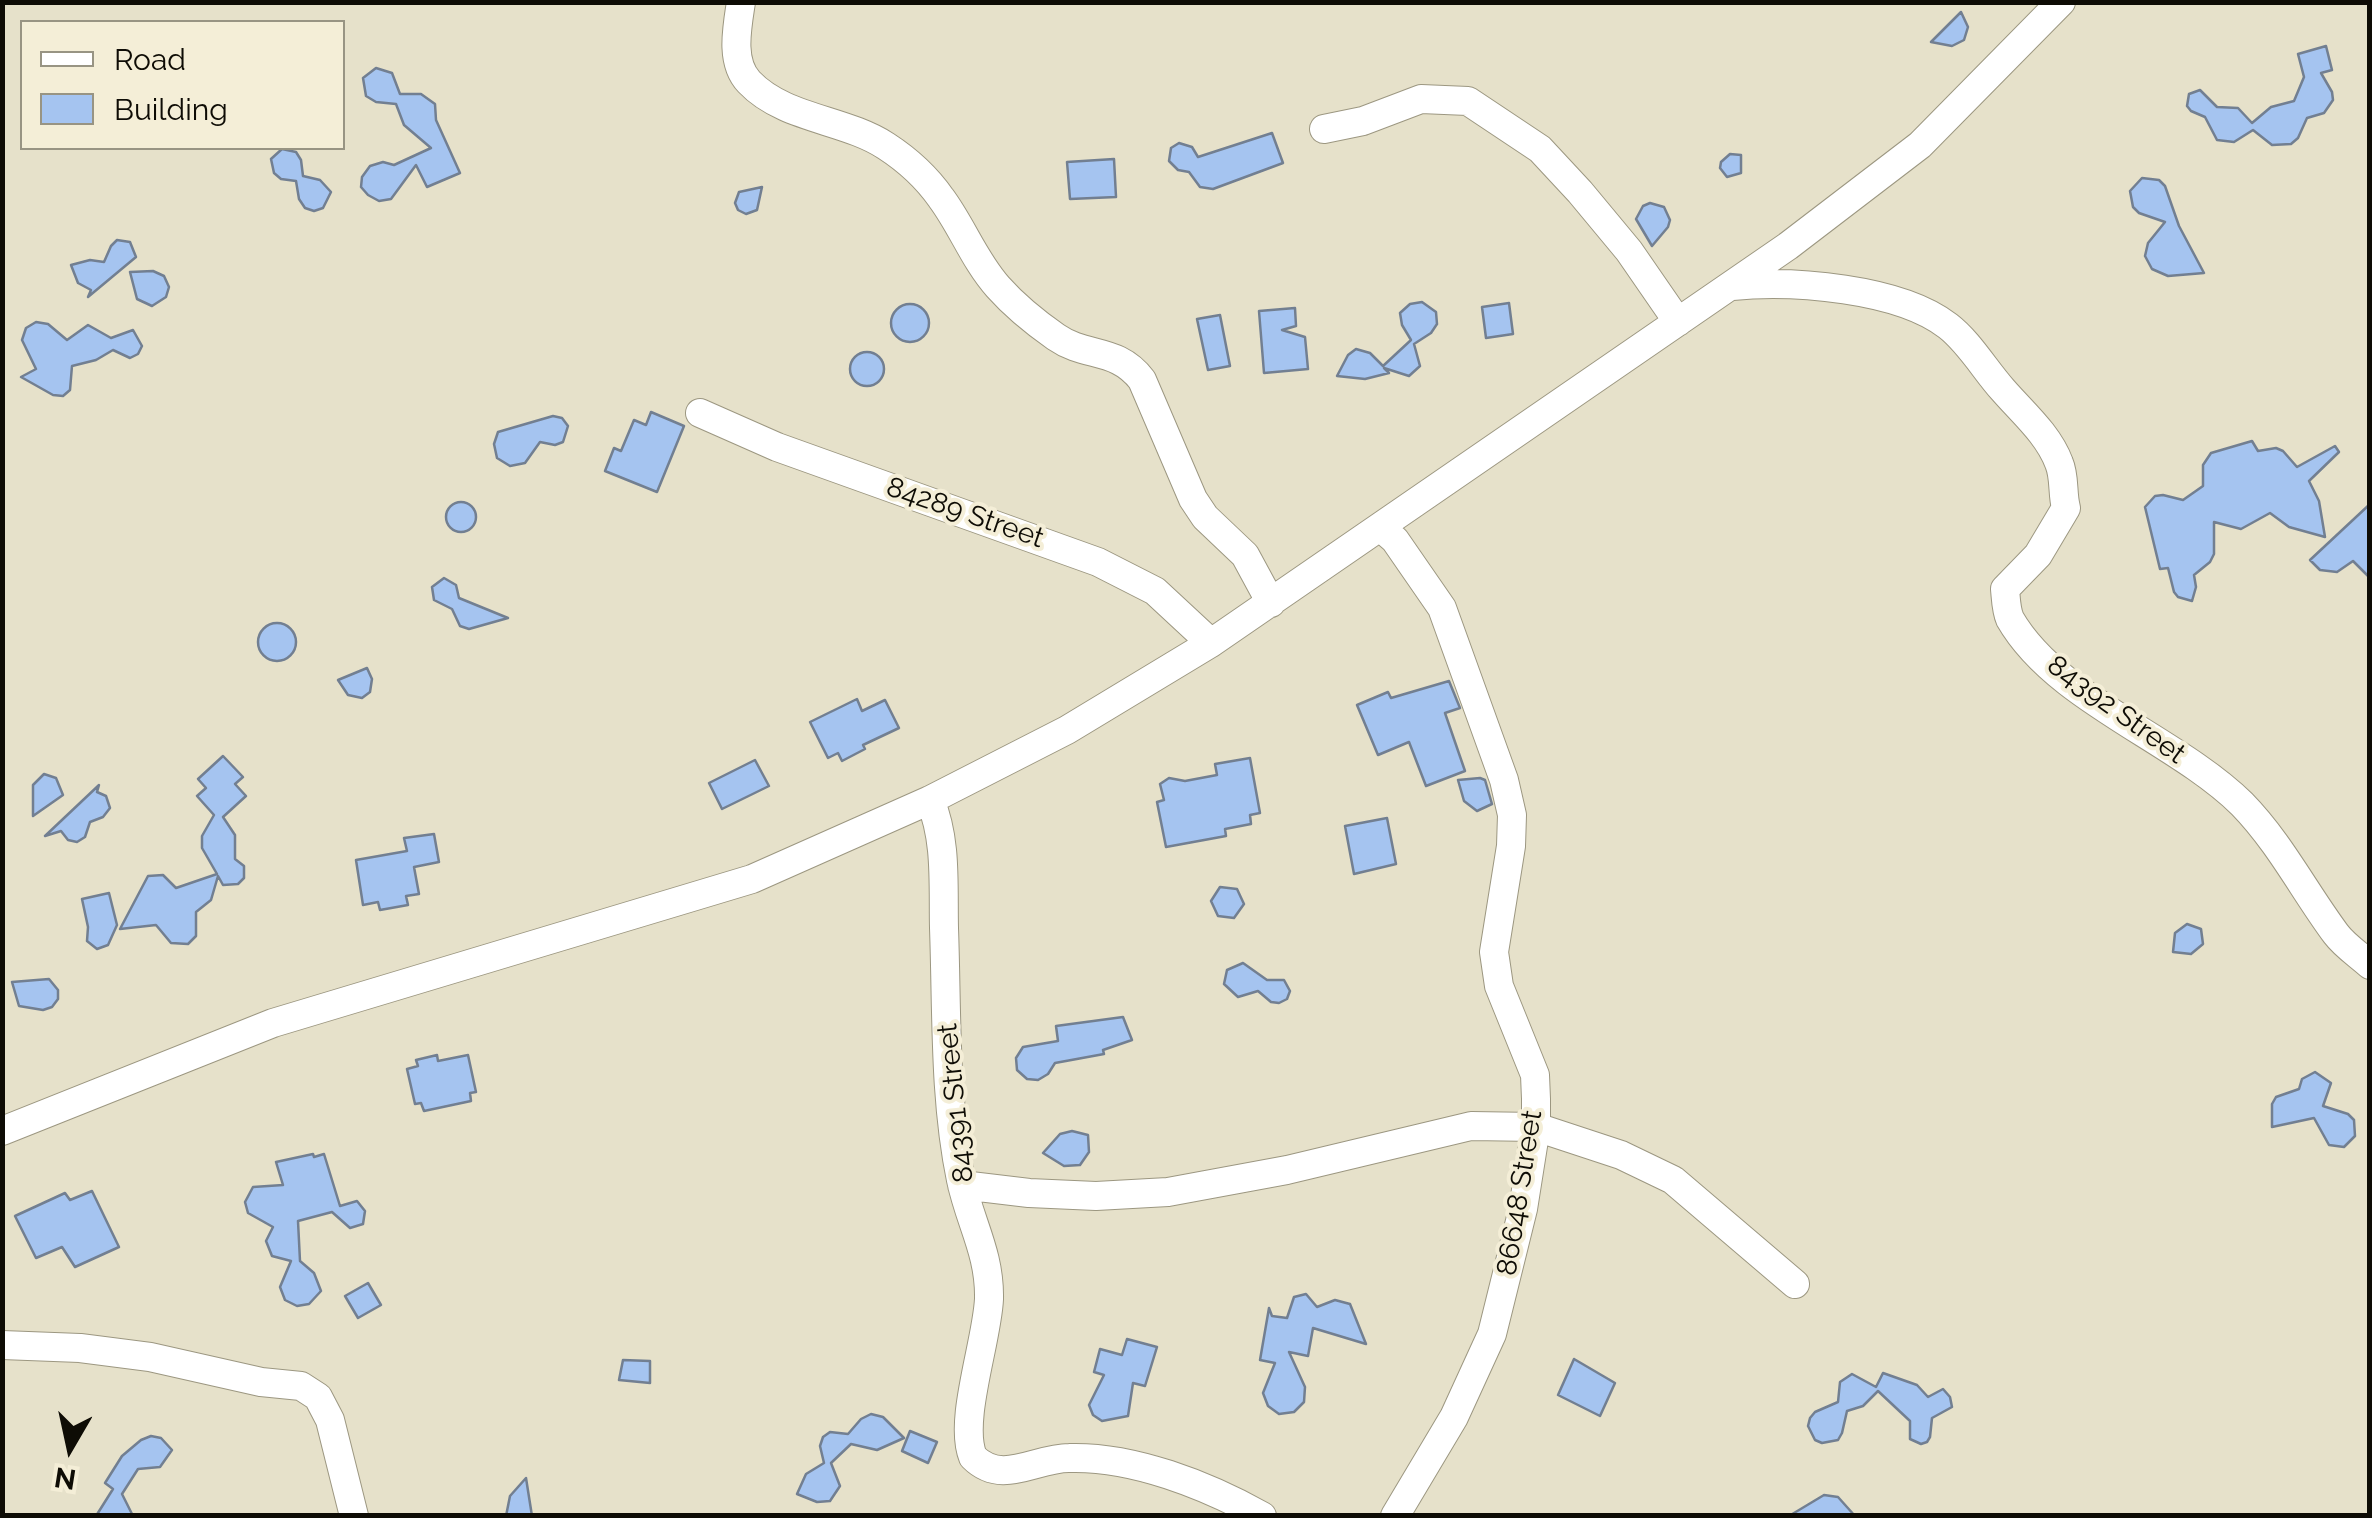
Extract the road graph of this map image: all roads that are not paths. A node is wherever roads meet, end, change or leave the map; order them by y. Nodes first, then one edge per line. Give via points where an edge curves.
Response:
1 (741, 2) edge
2 (2061, 2) edge
3 (1324, 130) dead end
4 (1731, 286) junction
5 (1678, 322) junction
6 (700, 413) dead end
7 (1380, 527) junction
8 (1271, 603) junction
9 (1211, 643) junction
10 (930, 800) junction
11 (2370, 965) edge
12 (1536, 1127) junction
13 (2, 1132) edge
14 (962, 1185) junction
15 (1795, 1284) dead end
16 (2, 1345) edge
17 (354, 1516) edge
18 (1262, 1516) edge
19 (1394, 1516) edge

1 - 8 street via 738,65 746,80 765,97 884,144 941,197 998,288 1059,340 1132,366 1194,499 1245,555
2 - 4 street via 1920,144
3 - 5 street via 1421,99 1468,101 1540,149 1629,251
4 - 5 street
4 - 11 street, 84392 Street via 1815,285 1918,306 1950,328 2050,442 2062,468 2066,508 2038,555 2005,589 2008,615 2031,648 2079,689 2240,803 2338,936
5 - 7 street
6 - 9 street, 84289 Street via 1098,562 1155,592
7 - 8 street
7 - 12 street, 86648 Street via 1407,554 1442,608 1504,780 1512,846 1494,952 1499,986 1535,1074
8 - 9 street
9 - 10 street via 1068,730
10 - 13 street via 752,880 273,1023
10 - 14 street, 84391 Street via 942,842 947,1029
12 - 14 street via 1471,1126 1168,1192 1096,1196
12 - 15 street via 1673,1180
12 - 19 street, 86648 Street via 1492,1334 1454,1417
14 - 18 street, 84391 Street via 987,1261 989,1300 968,1432 973,1458 1009,1472 1064,1458 1131,1466 1195,1485
16 - 17 street via 132,1354 301,1386 318,1397 330,1420

